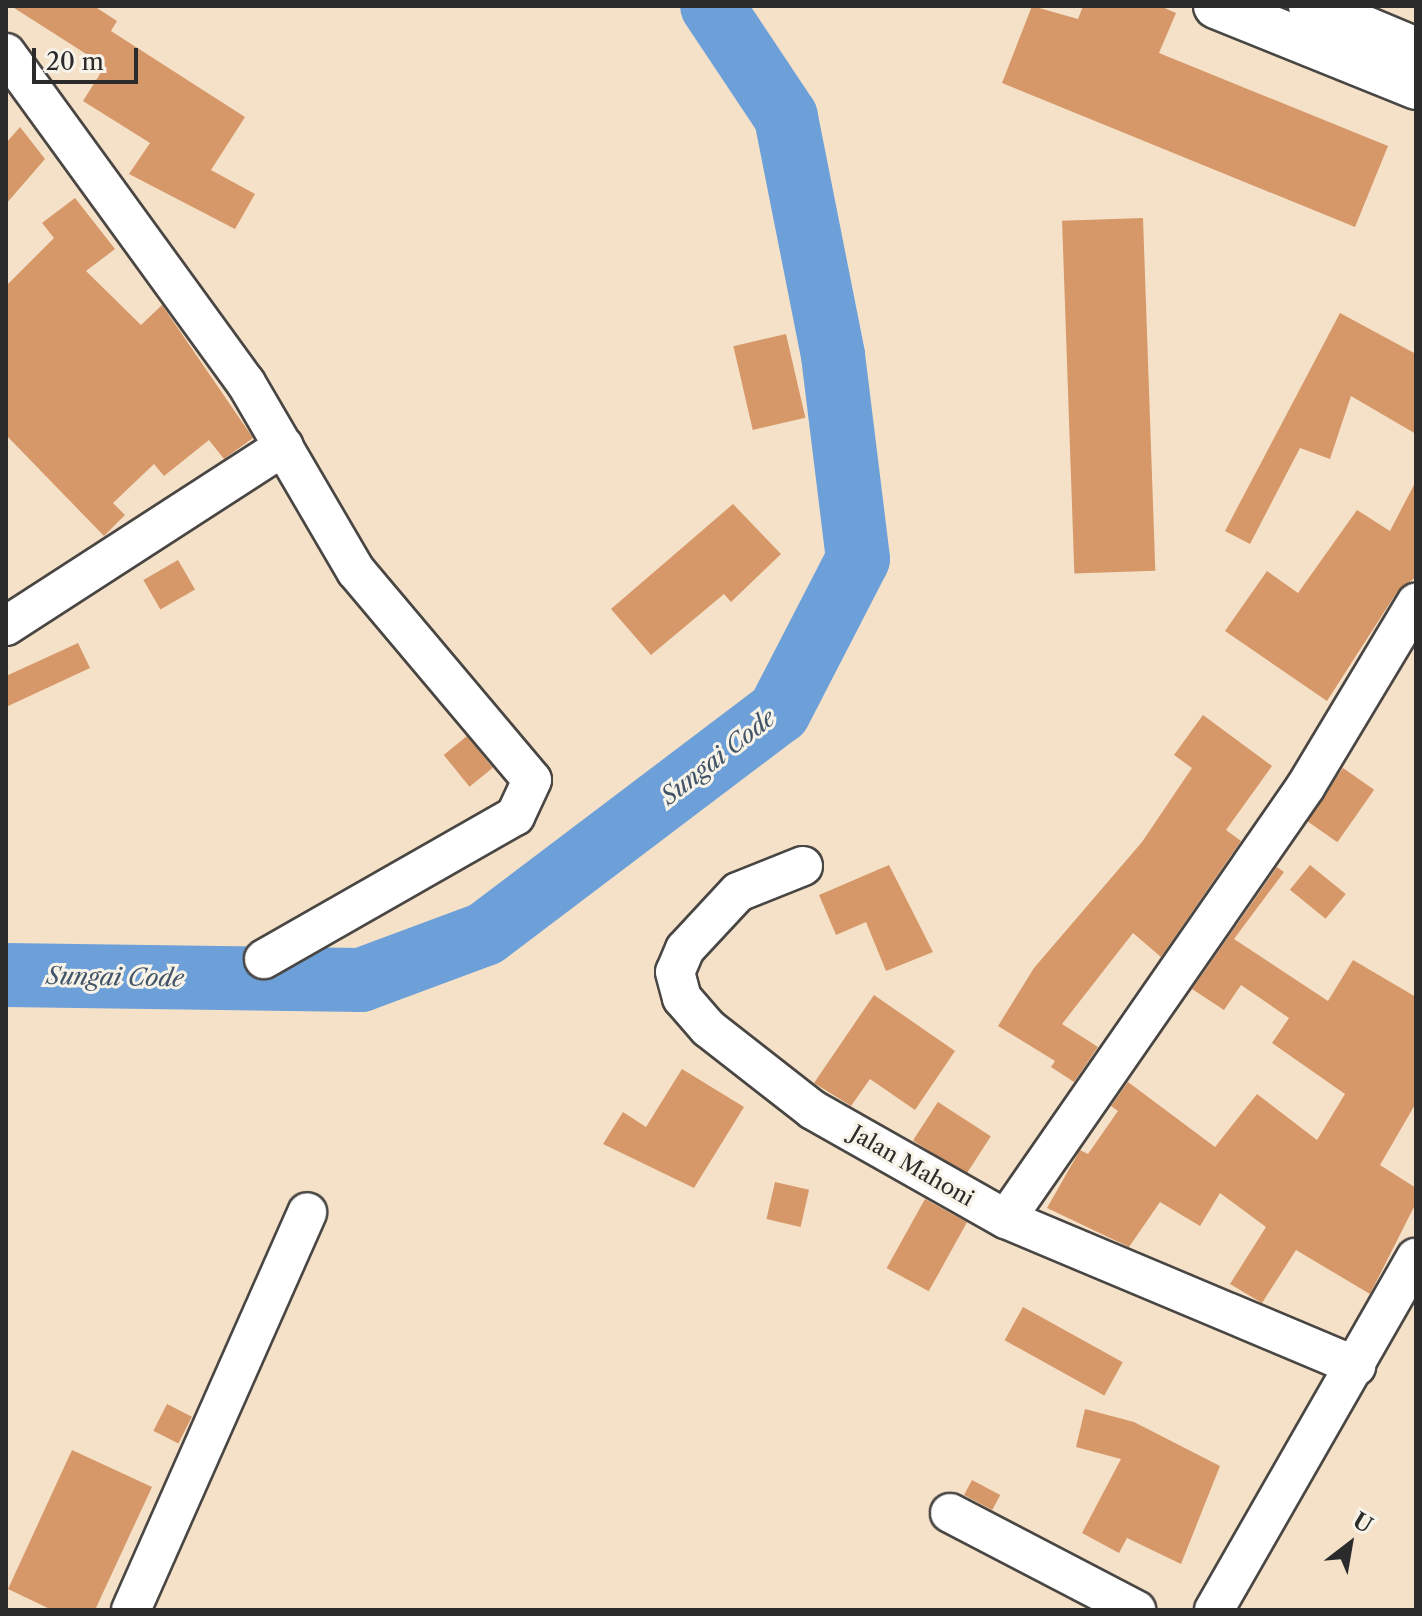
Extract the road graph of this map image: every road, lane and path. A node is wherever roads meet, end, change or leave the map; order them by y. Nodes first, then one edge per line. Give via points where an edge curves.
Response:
1 (1216, 6) edge
2 (1311, 6) edge
3 (1416, 50) edge
4 (6, 53) edge
5 (1416, 87) edge
6 (284, 446) junction
7 (1416, 603) edge
8 (6, 626) edge
9 (803, 866) dead end
10 (264, 959) dead end
11 (307, 1212) dead end
12 (1006, 1219) junction
13 (1416, 1258) edge
14 (1356, 1366) junction
15 (950, 1513) dead end
16 (131, 1610) edge
17 (1136, 1610) edge
18 (1214, 1610) edge

1 - 5 main road
2 - 3 main road
4 - 6 street via 246,383
6 - 8 street
6 - 10 street via 356,571 532,780 515,816
7 - 12 street via 1306,786
9 - 12 street, Jalan Mahoni via 738,892 701,925 675,972 682,998 755,1068 813,1110
11 - 16 street
12 - 14 street, Jalan Mahoni
13 - 14 street
14 - 18 street
15 - 17 street

